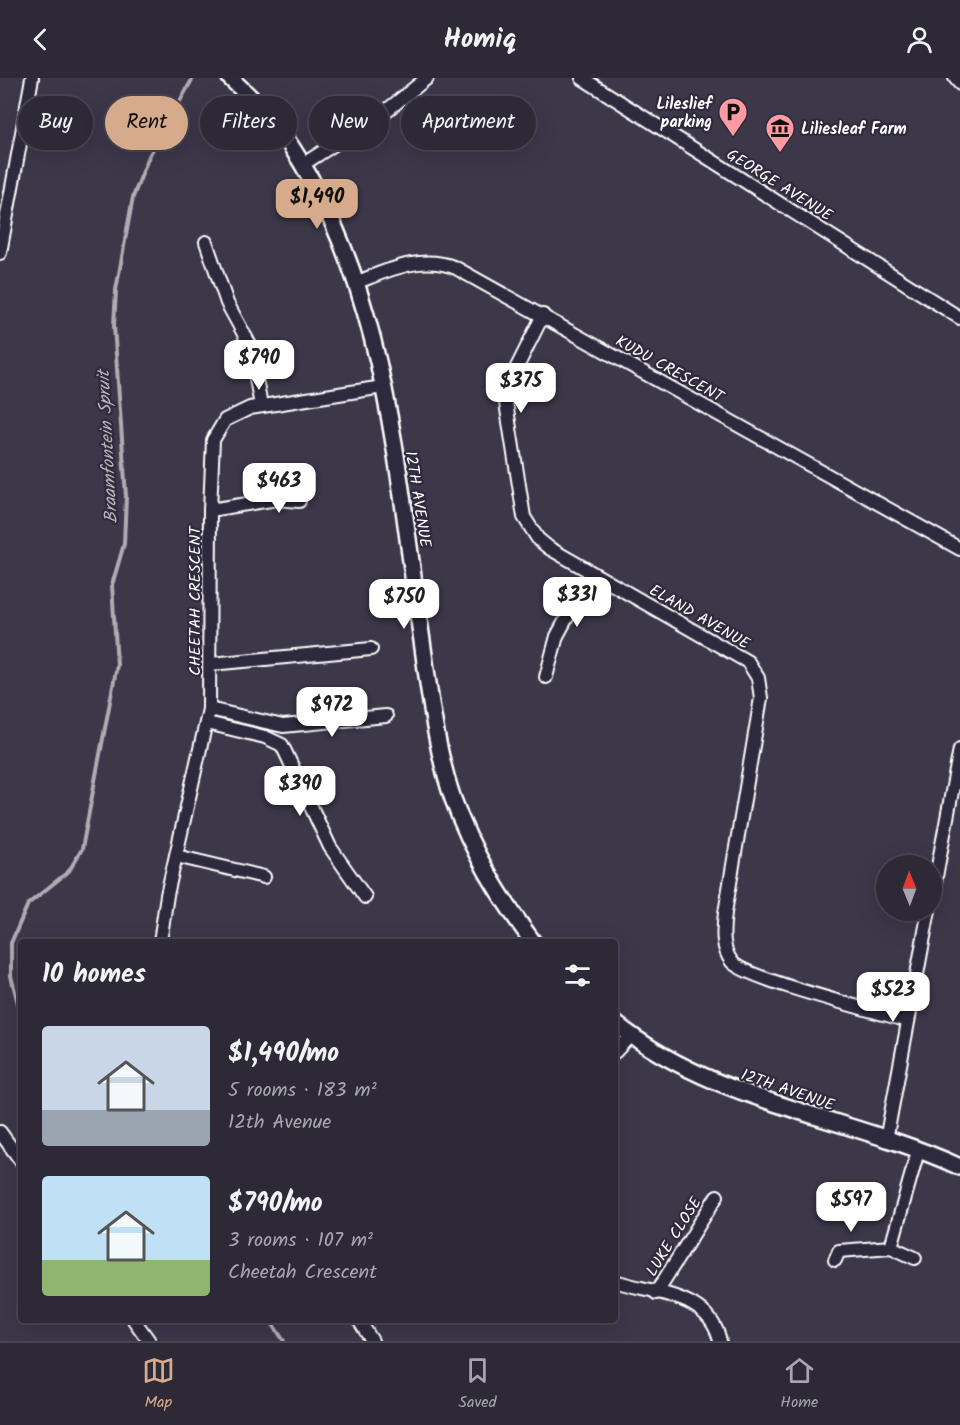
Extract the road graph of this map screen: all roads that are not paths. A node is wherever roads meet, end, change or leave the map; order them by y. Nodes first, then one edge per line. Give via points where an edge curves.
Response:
1 (32, 78) edge
2 (230, 78) edge
3 (427, 78) edge
4 (582, 78) edge
5 (955, 78) edge
6 (960, 84) edge
7 (302, 165) junction
8 (206, 242) dead end
9 (0, 253) edge
10 (355, 283) junction
11 (543, 315) junction
12 (960, 318) edge
13 (383, 387) junction
14 (261, 405) junction
15 (299, 501) dead end
16 (210, 510) junction
17 (960, 549) edge
18 (591, 573) junction
19 (371, 649) dead end
20 (211, 664) junction
21 (546, 676) dead end
22 (209, 709) junction
23 (386, 716) dead end
24 (207, 723) junction
25 (960, 749) edge
26 (940, 855) edge
27 (177, 856) junction
28 (264, 877) dead end
29 (365, 897) dead end
30 (927, 921) edge
31 (161, 939) edge
32 (531, 939) edge
33 (908, 1021) junction
34 (618, 1025) edge
35 (631, 1035) junction
36 (618, 1049) edge
37 (0, 1131) edge
38 (886, 1140) junction
39 (918, 1151) junction
40 (18, 1157) edge
41 (960, 1167) edge
42 (717, 1196) dead end
43 (891, 1247) junction
44 (915, 1258) dead end
45 (835, 1260) dead end
46 (618, 1282) edge
47 (656, 1293) junction
48 (136, 1323) edge
49 (361, 1323) edge
50 (149, 1341) edge
51 (372, 1341) edge
52 (720, 1341) edge

1 - 9 street
2 - 7 street, 12TH AVENUE via 267,114
3 - 7 street via 386,111
4 - 12 street, GEORGE AVENUE
5 - 6 street
7 - 10 street, 12TH AVENUE via 332,223
8 - 14 street via 227,303 250,345
10 - 11 street, KUDU CRESCENT via 414,263 441,262
10 - 13 street, 12TH AVENUE
11 - 17 street, KUDU CRESCENT
11 - 18 street, ELAND AVENUE via 513,375 506,403 520,505 538,539
13 - 14 street, CHEETAH CRESCENT
13 - 32 street, 12TH AVENUE via 429,690 453,798 496,891
14 - 16 street, CHEETAH CRESCENT via 236,413 218,430 211,452
15 - 16 street via 277,500
16 - 20 street, CHEETAH CRESCENT
18 - 21 street via 557,636
18 - 33 street, ELAND AVENUE via 748,662 758,678 761,698 723,929 724,944 734,964 763,978
19 - 20 street
20 - 22 street, CHEETAH CRESCENT
22 - 23 street via 284,726
22 - 24 street, CHEETAH CRESCENT
24 - 27 street, CHEETAH CRESCENT
24 - 29 street via 282,745 330,847
25 - 26 street
27 - 28 street
27 - 31 street, CHEETAH CRESCENT
30 - 33 street
33 - 38 street
34 - 35 street, 12TH AVENUE
35 - 36 street
35 - 38 street, 12TH AVENUE via 681,1067 726,1087
37 - 40 street
38 - 39 street, 12TH AVENUE
39 - 41 street, 12TH AVENUE
39 - 43 street
42 - 47 street, LUKE CLOSE
43 - 44 street
43 - 45 street via 839,1251
46 - 47 street
47 - 52 street via 694,1303 705,1311 714,1321
48 - 50 street
49 - 51 street

